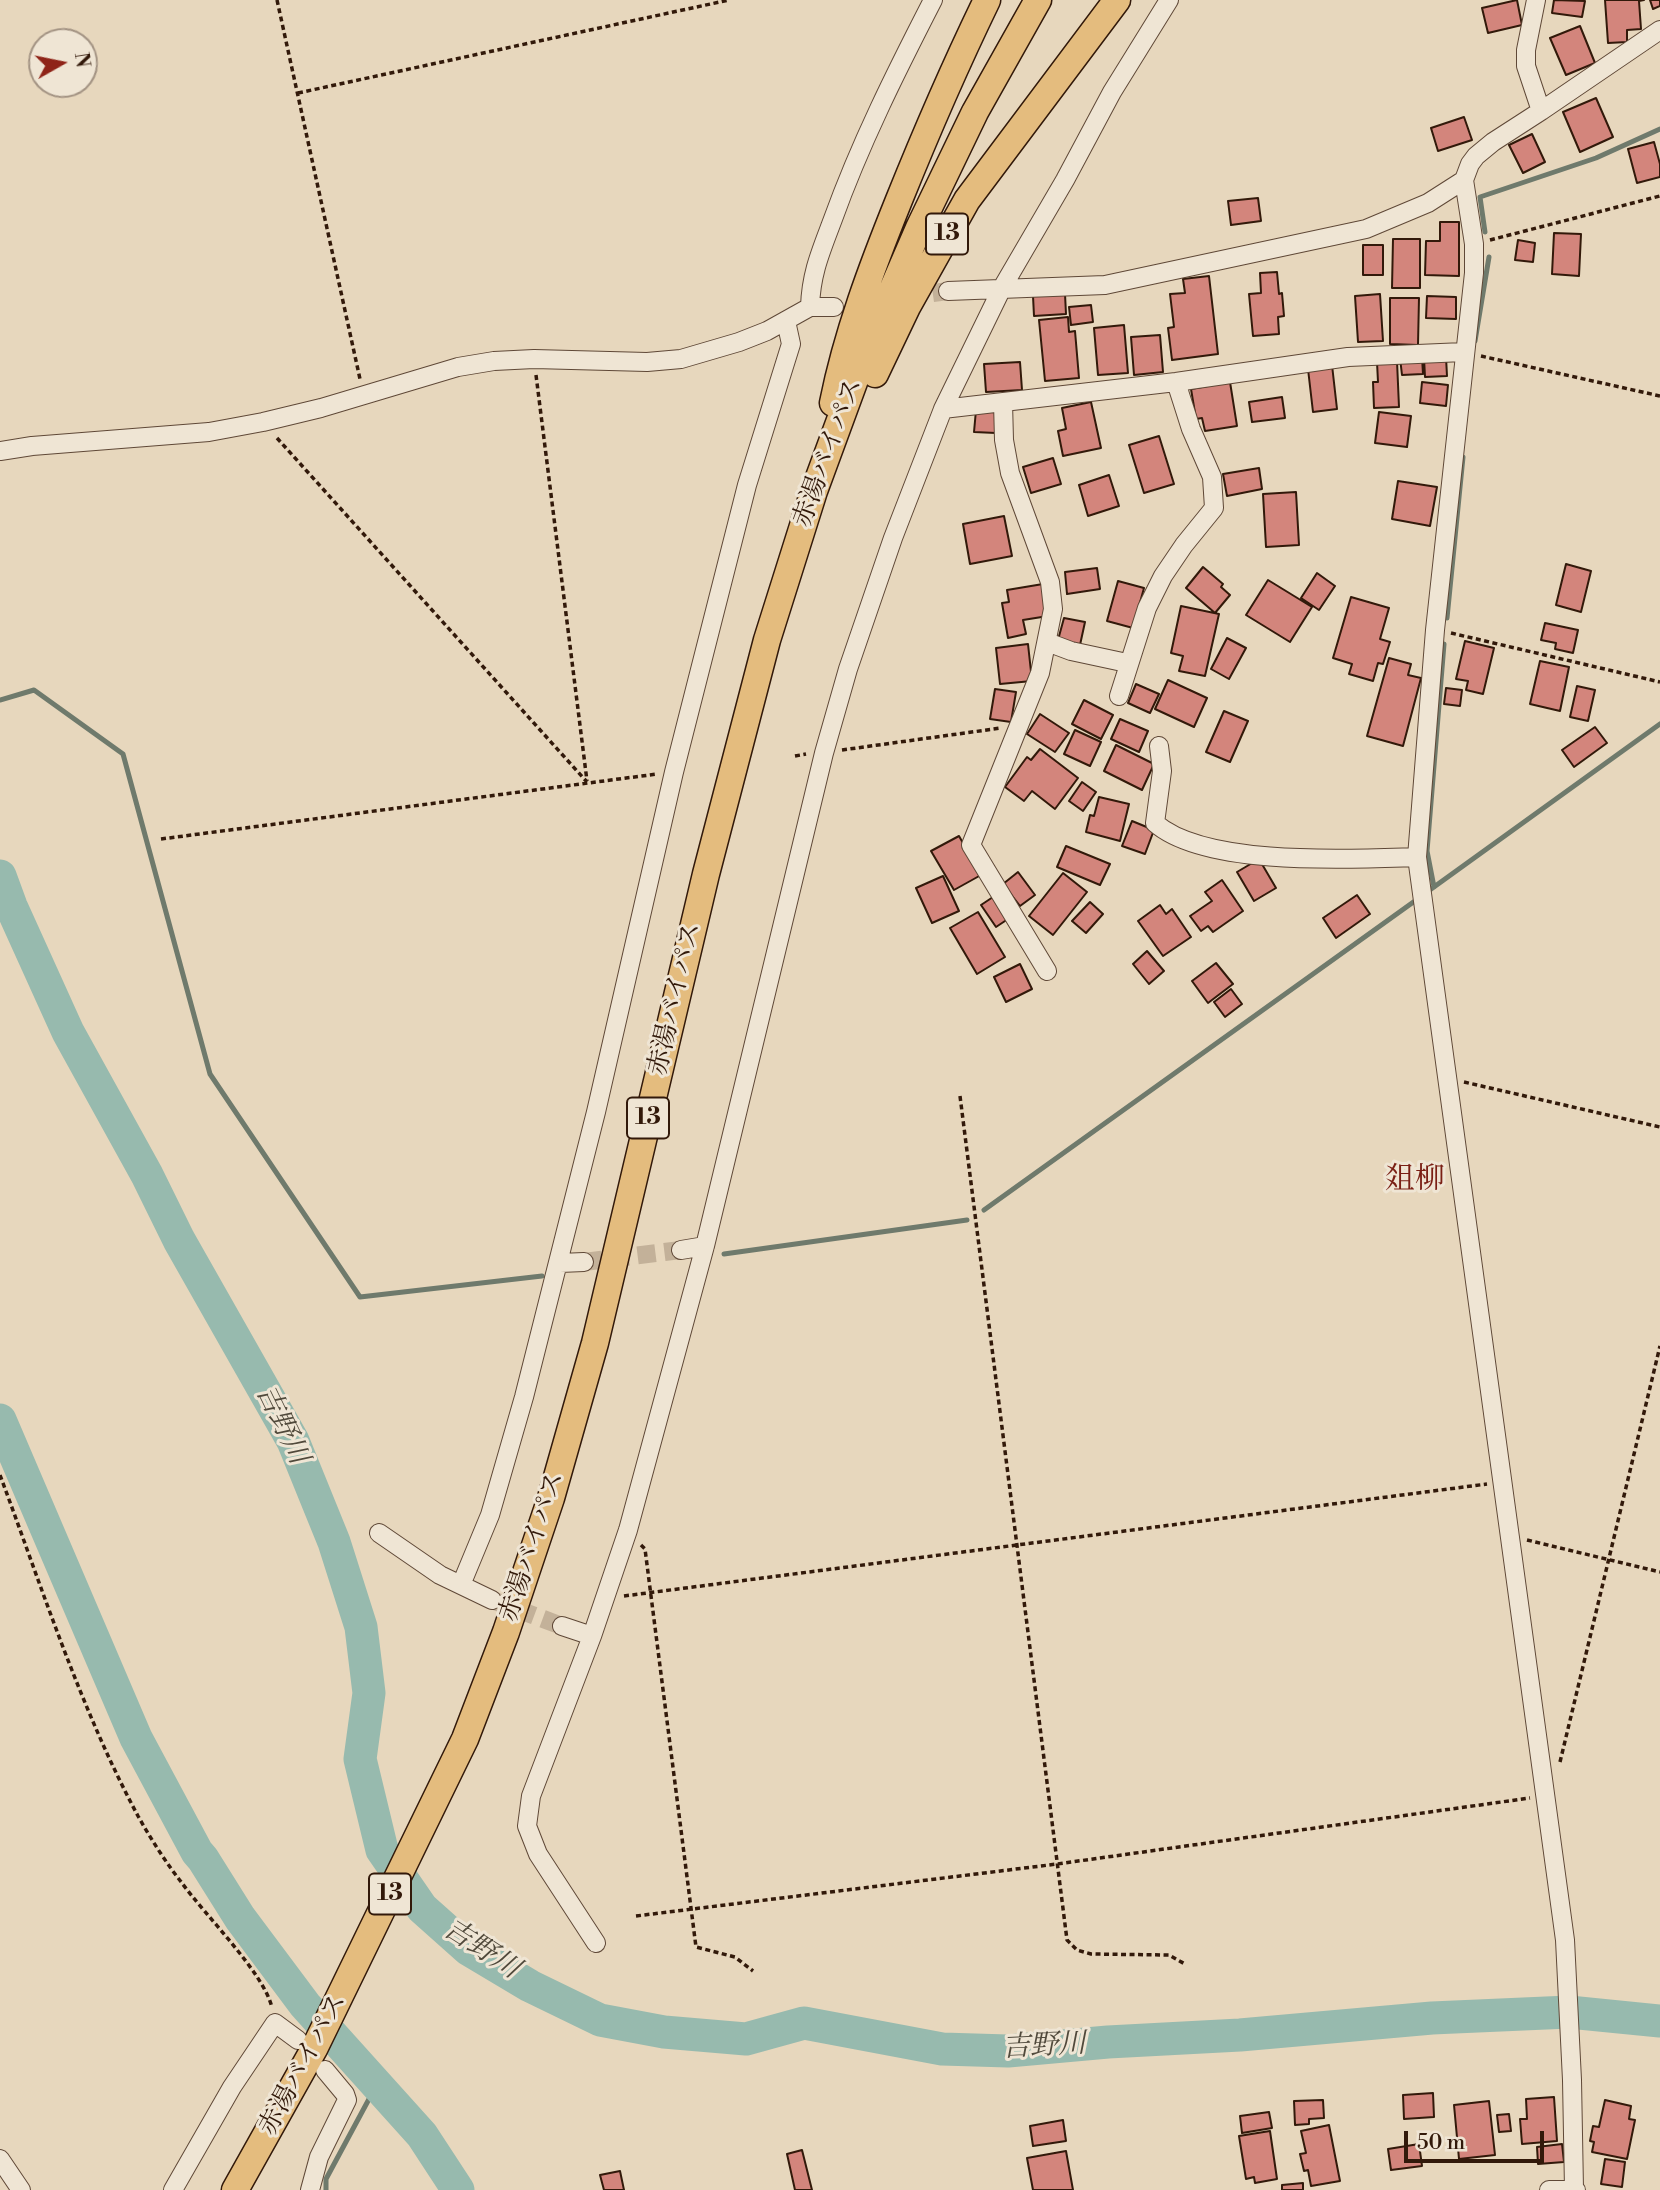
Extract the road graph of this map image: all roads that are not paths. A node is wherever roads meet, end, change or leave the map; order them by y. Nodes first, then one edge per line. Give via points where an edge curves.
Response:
1 (933, 0) edge
2 (987, 0) edge
3 (1038, 0) edge
4 (1117, 0) edge
5 (1169, 0) edge
6 (1536, 0) edge
7 (1660, 30) edge
8 (1541, 111) junction
9 (1464, 180) junction
10 (1002, 288) junction
11 (948, 291) tunnel mouth
12 (810, 307) junction
13 (834, 307) dead end
14 (786, 321) junction
15 (1464, 352) junction
16 (1176, 382) junction
17 (1003, 402) junction
18 (943, 409) junction
19 (0, 451) edge
20 (814, 491) junction
21 (1047, 642) junction
22 (1127, 663) junction
23 (1119, 696) dead end
24 (1159, 746) dead end
25 (1417, 857) junction
26 (1046, 971) dead end
27 (705, 1247) junction
28 (681, 1250) tunnel mouth
29 (584, 1262) tunnel mouth
30 (560, 1263) junction
31 (379, 1533) dead end
32 (461, 1586) junction
33 (492, 1600) tunnel mouth
34 (562, 1626) tunnel mouth
35 (592, 1636) junction
36 (596, 1944) dead end
37 (312, 2053) junction
38 (0, 2159) edge
39 (21, 2190) edge
40 (173, 2190) edge
41 (235, 2190) edge
42 (310, 2190) edge
43 (1549, 2190) edge
44 (1575, 2190) edge

1 - 12 street via 844,187 810,282
2 - 20 highway, 13 via 878,252 842,356
3 - 20 highway, 赤湯バイパス / 13 via 975,112 919,228 864,355
4 - 20 highway, 13 via 967,200
5 - 10 street
6 - 8 street via 1526,66
7 - 8 street
8 - 9 street via 1483,149
9 - 10 street via 1428,203 1366,229 1105,285
9 - 15 street via 1474,244
10 - 11 street
10 - 18 street
12 - 13 street
12 - 14 street
14 - 19 street via 739,342 681,359 494,361 209,432
14 - 30 street via 791,344 747,485 674,772
15 - 16 street via 1348,357
15 - 25 street
16 - 17 street
16 - 22 street via 1212,477 1214,508 1163,576
17 - 18 street
17 - 21 street via 1010,473 1050,582 1053,609
18 - 27 street via 873,594 824,752
20 - 37 highway, 赤湯バイパス / 13 via 766,640 595,1343 551,1499 465,1739
21 - 22 street
21 - 26 street via 1040,673 971,845
22 - 23 street
24 - 25 street via 1162,771 1154,823 1168,835 1240,855
25 - 44 street via 1565,1940
27 - 28 street
27 - 35 street via 628,1530
29 - 30 street
30 - 32 street via 490,1515
31 - 32 street
32 - 33 street
34 - 35 street
35 - 36 street via 531,1796 527,1826 538,1854
37 - 40 street via 275,2023
37 - 41 highway, 赤湯バイパス / 13
37 - 42 street via 347,2101 319,2157
38 - 39 street
43 - 44 street

